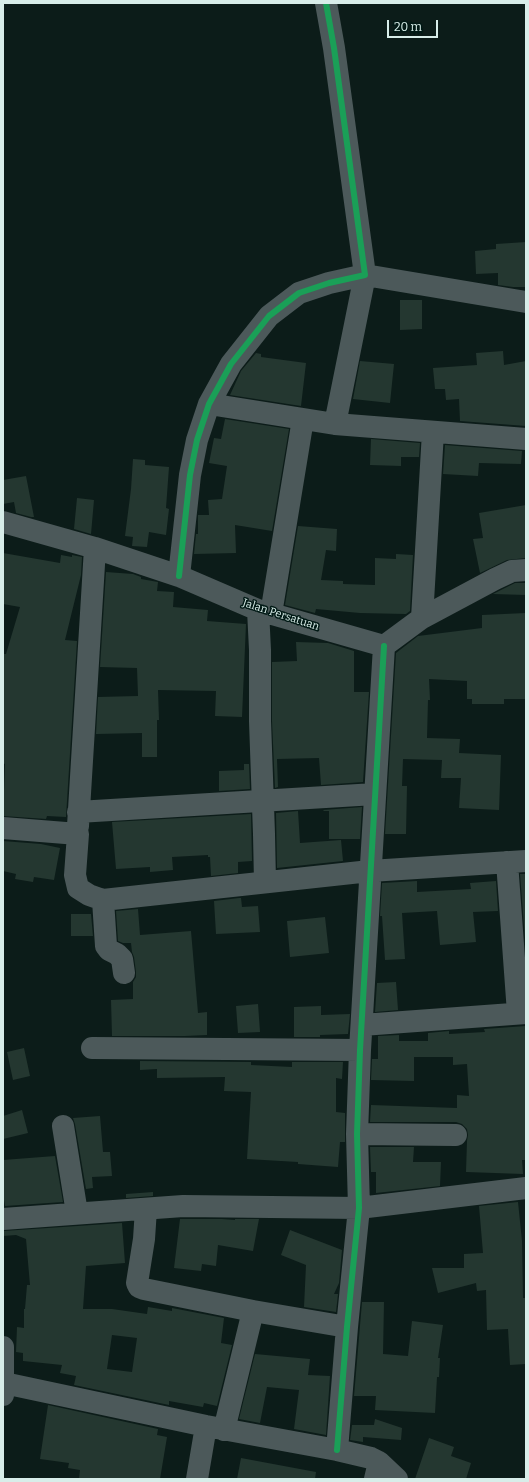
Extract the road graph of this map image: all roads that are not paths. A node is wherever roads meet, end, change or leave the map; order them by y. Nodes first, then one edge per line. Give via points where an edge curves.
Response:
1 (326, 3) edge
2 (365, 275) junction
3 (526, 302) edge
4 (209, 404) junction
5 (303, 419) junction
6 (335, 424) junction
7 (433, 432) junction
8 (526, 438) edge
9 (3, 522) edge
10 (95, 548) junction
11 (526, 570) edge
12 (179, 576) junction
13 (265, 612) junction
14 (422, 618) junction
15 (384, 646) junction
16 (375, 794) junction
17 (263, 802) junction
18 (78, 823) junction
19 (3, 828) edge
20 (517, 862) edge
21 (370, 871) junction
22 (265, 882) junction
23 (103, 900) junction
24 (124, 973) dead end
25 (522, 1013) edge
26 (362, 1025) junction
27 (92, 1048) dead end
28 (360, 1050) junction
29 (63, 1126) dead end
30 (356, 1134) junction
31 (456, 1135) dead end
32 (526, 1188) edge
33 (146, 1208) junction
34 (359, 1208) junction
35 (77, 1213) junction
36 (3, 1219) edge
37 (253, 1311) junction
38 (347, 1327) junction
39 (3, 1347) edge
40 (4, 1383) edge
41 (3, 1395) edge
42 (215, 1428) junction
43 (337, 1450) junction
44 (377, 1471) edge
45 (197, 1479) edge
46 (397, 1479) edge

1 - 2 street
2 - 3 street
2 - 4 street via 299,293 269,316 231,364
2 - 6 street
4 - 5 street
4 - 12 street via 197,440 190,476
5 - 6 street
5 - 13 street
6 - 7 street
7 - 8 street
7 - 14 street
9 - 10 street, Jalan Persatuan
10 - 12 street, Jalan Persatuan
10 - 18 street
11 - 14 street via 512,571 494,579
12 - 13 street, Jalan Persatuan
13 - 15 street, Jalan Persatuan
13 - 17 street via 260,650
14 - 15 street
15 - 16 street
16 - 17 street
16 - 21 street
17 - 18 street
17 - 22 street
18 - 19 street
18 - 23 street via 75,875 78,888
20 - 21 street
20 - 25 street
21 - 22 street
21 - 26 street
22 - 23 street
23 - 24 street via 106,946 122,959
25 - 26 street
26 - 28 street
27 - 28 street
28 - 30 street
29 - 35 street
30 - 31 street
30 - 34 street
32 - 34 street
33 - 34 street
33 - 35 street
33 - 37 street via 137,1283 139,1287
34 - 38 street
35 - 36 street
37 - 38 street
37 - 42 street
38 - 43 street
39 - 40 street
40 - 41 street
40 - 42 street
42 - 43 street
42 - 45 street
43 - 44 street via 371,1458
44 - 46 street

